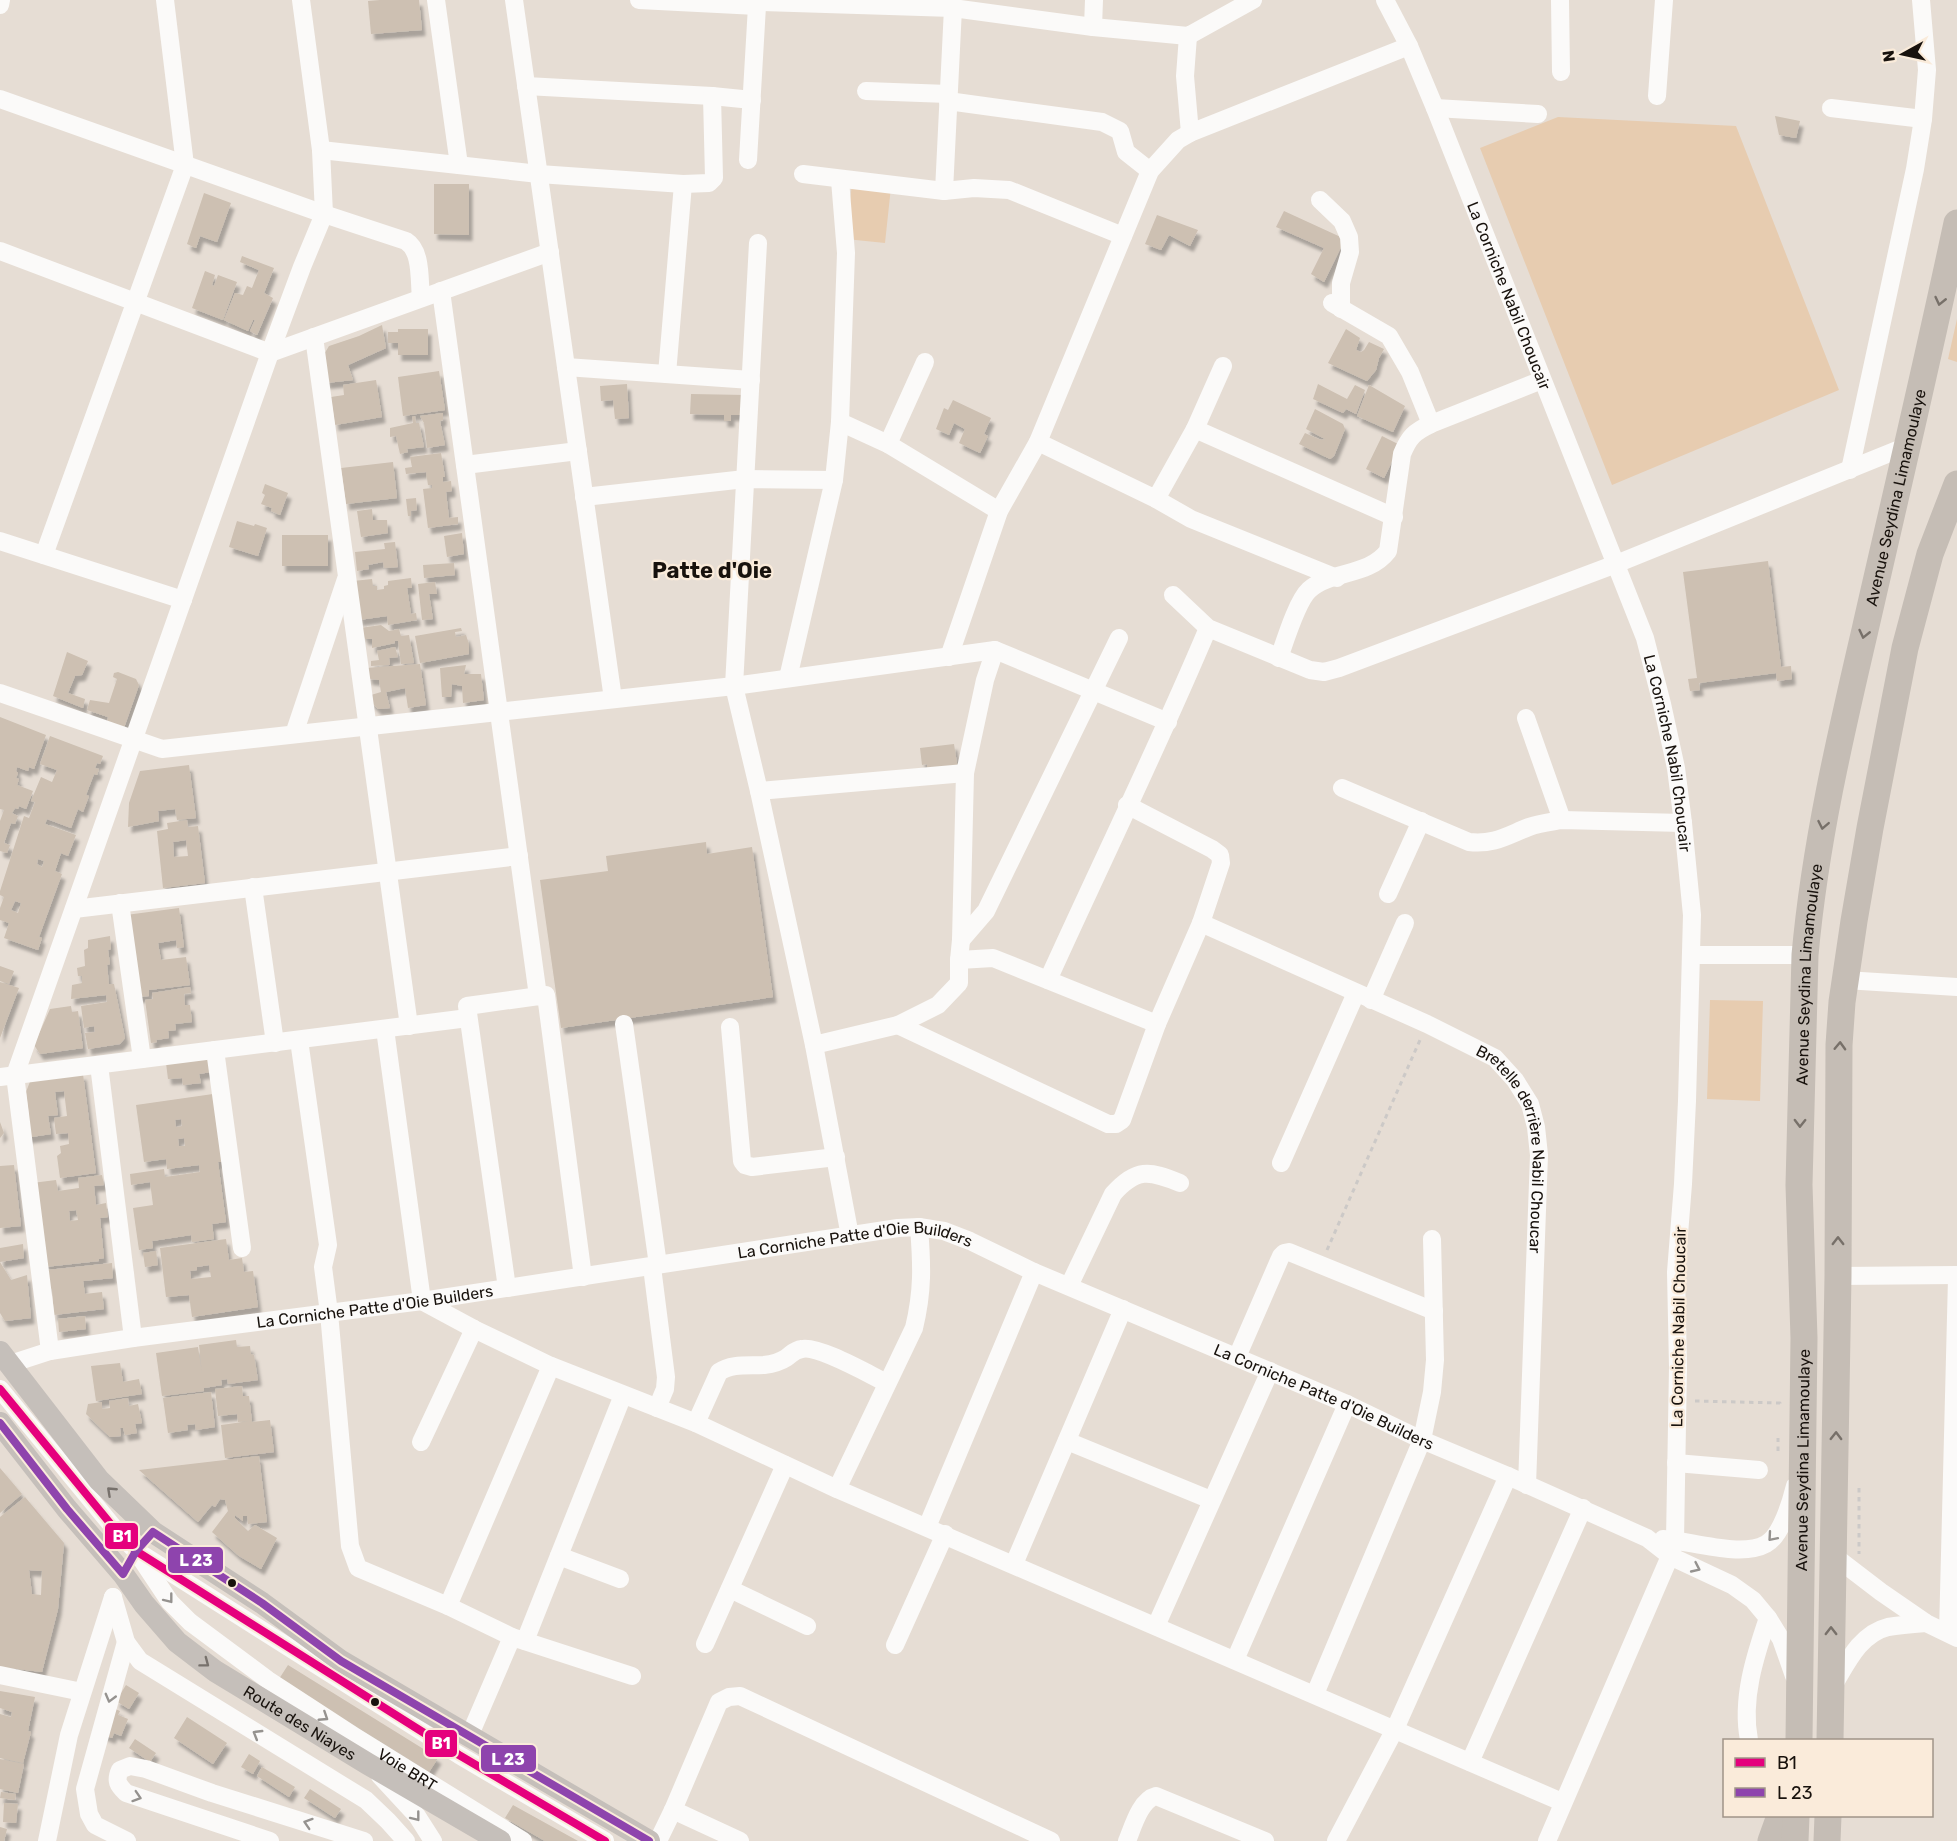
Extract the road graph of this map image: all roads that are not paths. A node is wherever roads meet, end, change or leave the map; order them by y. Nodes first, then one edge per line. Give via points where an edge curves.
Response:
1 (1, 0) edge
2 (165, 0) edge
3 (301, 0) edge
4 (436, 0) edge
5 (514, 0) edge
6 (639, 0) edge
7 (1094, 0) edge
8 (1253, 0) edge
9 (1385, 0) edge
10 (1560, 0) edge
11 (1664, 0) edge
12 (1921, 0) edge
13 (759, 3) edge
14 (925, 4) edge
15 (0, 5) edge
16 (953, 8) junction
17 (1005, 8) edge
18 (1093, 27) junction
19 (1188, 36) junction
20 (1409, 46) junction
21 (1561, 72) dead end
22 (526, 86) junction
23 (866, 91) dead end
24 (712, 96) junction
25 (1657, 96) dead end
26 (948, 98) junction
27 (0, 99) edge
28 (752, 100) junction
29 (1435, 108) junction
30 (1831, 108) dead end
31 (1538, 114) dead end
32 (1923, 119) junction
33 (1190, 133) junction
34 (321, 150) junction
35 (748, 160) dead end
36 (185, 165) junction
37 (459, 165) junction
38 (1150, 171) junction
39 (539, 174) junction
40 (803, 174) dead end
41 (840, 180) junction
42 (684, 184) junction
43 (944, 190) junction
44 (1320, 200) dead end
45 (324, 214) junction
46 (1957, 223) edge
47 (1123, 236) junction
48 (758, 243) dead end
49 (0, 251) edge
50 (550, 252) junction
51 (441, 291) junction
52 (421, 298) junction
53 (136, 302) junction
54 (314, 337) junction
55 (270, 353) junction
56 (925, 362) dead end
57 (1223, 366) dead end
58 (566, 367) junction
59 (667, 374) junction
60 (750, 380) junction
61 (1542, 380) junction
62 (840, 422) junction
63 (1431, 424) junction
64 (1195, 429) junction
65 (1038, 442) junction
66 (888, 444) junction
67 (1907, 446) junction
68 (578, 451) junction
69 (465, 465) junction
70 (1850, 470) junction
71 (745, 479) junction
72 (834, 480) junction
73 (1957, 484) edge
74 (584, 497) junction
75 (1156, 499) junction
76 (999, 511) junction
77 (1394, 517) junction
78 (0, 541) edge
79 (44, 555) junction
80 (1616, 564) junction
81 (347, 576) junction
82 (1336, 578) junction
83 (1173, 595) dead end
84 (183, 600) junction
85 (1208, 628) junction
86 (1119, 638) dead end
87 (995, 650) junction
88 (949, 657) junction
89 (1279, 658) junction
90 (788, 678) junction
91 (734, 686) junction
92 (1094, 690) junction
93 (0, 693) edge
94 (613, 699) junction
95 (499, 711) junction
96 (1526, 717) dead end
97 (1168, 723) junction
98 (368, 726) junction
99 (294, 734) junction
100 (134, 739) junction
101 (965, 773) junction
102 (1342, 788) dead end
103 (759, 791) junction
104 (1127, 805) junction
105 (1420, 820) junction
106 (1562, 820) junction
107 (1683, 823) junction
108 (519, 856) junction
109 (388, 872) junction
110 (253, 887) junction
111 (1388, 894) dead end
112 (120, 903) junction
113 (74, 909) junction
114 (1201, 923) junction
115 (1405, 923) dead end
116 (961, 940) junction
117 (1691, 955) junction
118 (1805, 955) junction
119 (958, 960) junction
120 (1048, 980) junction
121 (1845, 980) junction
122 (1957, 987) edge
123 (538, 996) junction
124 (1364, 997) junction
125 (468, 1018) junction
126 (624, 1024) dead end
127 (1157, 1024) junction
128 (898, 1025) junction
129 (409, 1026) junction
130 (730, 1027) dead end
131 (385, 1029) junction
132 (299, 1040) junction
133 (275, 1043) junction
134 (814, 1045) junction
135 (215, 1050) junction
136 (142, 1059) junction
137 (99, 1065) junction
138 (7, 1076) edge
139 (836, 1157) junction
140 (1281, 1163) dead end
141 (1180, 1183) dead end
142 (919, 1227) junction
143 (850, 1236) junction
144 (1432, 1239) dead end
145 (242, 1248) dead end
146 (655, 1266) junction
147 (1034, 1272) junction
148 (1838, 1276) junction
149 (1957, 1276) edge
150 (583, 1277) junction
151 (1068, 1286) junction
152 (507, 1288) junction
153 (422, 1301) junction
154 (1123, 1309) junction
155 (1434, 1311) junction
156 (329, 1313) junction
157 (474, 1329) junction
158 (134, 1338) junction
159 (50, 1351) junction
160 (1237, 1357) junction
161 (5, 1358) edge
162 (551, 1366) junction
163 (1270, 1371) junction
164 (887, 1383) junction
165 (0, 1389) edge
166 (1955, 1390) edge
167 (623, 1395) junction
168 (1347, 1404) junction
169 (657, 1408) junction
170 (696, 1423) junction
171 (0, 1424) edge
172 (1422, 1440) junction
173 (1067, 1441) junction
174 (421, 1442) dead end
175 (1804, 1444) junction
176 (1676, 1463) junction
177 (785, 1465) junction
178 (1759, 1470) dead end
179 (1508, 1476) junction
180 (1527, 1485) junction
181 (837, 1489) junction
182 (1211, 1500) junction
183 (1954, 1503) edge
184 (1583, 1508) junction
185 (927, 1527) junction
186 (153, 1532) junction
187 (945, 1534) junction
188 (1673, 1548) junction
189 (136, 1551) junction
190 (559, 1556) junction
191 (1834, 1556) junction
192 (1014, 1564) junction
193 (123, 1574) junction
194 (620, 1579) dead end
195 (730, 1589) junction
196 (113, 1597) junction
197 (448, 1606) junction
198 (1768, 1618) junction
199 (1926, 1623) junction
200 (807, 1626) dead end
201 (1156, 1626) junction
202 (1952, 1635) edge
203 (519, 1639) junction
204 (126, 1642) junction
205 (705, 1644) dead end
206 (895, 1645) dead end
207 (1235, 1660) junction
208 (0, 1675) edge
209 (632, 1676) dead end
210 (1831, 1689) junction
211 (82, 1692) junction
212 (1315, 1694) junction
213 (1801, 1701) junction
214 (1395, 1729) junction
215 (469, 1737) junction
216 (1749, 1739) edge
217 (1799, 1739) edge
218 (1830, 1739) edge
219 (1470, 1762) junction
220 (368, 1764) junction
221 (1562, 1802) junction
222 (673, 1810) junction
223 (1779, 1817) edge
224 (1796, 1817) edge
225 (1828, 1817) edge
226 (47, 1841) edge
227 (127, 1841) edge
228 (270, 1841) edge
229 (364, 1841) edge
230 (406, 1841) edge
231 (433, 1841) edge
232 (500, 1841) edge
233 (524, 1841) edge
234 (605, 1841) edge
235 (649, 1841) edge
236 (658, 1841) edge
237 (740, 1841) edge
238 (1052, 1841) edge
239 (1127, 1841) edge
240 (1265, 1841) edge
241 (1336, 1841) edge
242 (1547, 1841) edge
243 (1771, 1841) edge
244 (1796, 1841) edge
245 (1827, 1841) edge

1 - 15 street
2 - 36 street
3 - 34 street
4 - 37 street
5 - 22 street
6 - 13 street
7 - 18 street
8 - 19 street
9 - 20 street, La Corniche Nabil Choucair
10 - 21 street
11 - 25 street
12 - 32 street via 1927,70
13 - 14 street
13 - 28 street
14 - 16 street
16 - 17 street
16 - 26 street
17 - 18 street
18 - 19 street
19 - 33 street via 1185,76
20 - 29 street, La Corniche Nabil Choucair
20 - 33 street
22 - 24 street
22 - 39 street
23 - 26 street
24 - 28 street
24 - 42 street via 714,178 709,183
26 - 38 street via 1102,122 1120,131 1126,152
26 - 43 street
27 - 36 street
28 - 35 street
29 - 31 street
29 - 61 street, La Corniche Nabil Choucair
30 - 32 street
32 - 70 street
33 - 38 street via 1178,140
34 - 37 street
34 - 45 street
36 - 45 street
36 - 53 street
37 - 39 street
38 - 47 street
39 - 42 street
39 - 50 street
40 - 41 street
41 - 43 street
41 - 62 street via 846,253
42 - 59 street
43 - 47 street via 1009,190
44 - 63 street via 1342,221 1349,237 1350,252 1336,306 1389,336 1410,372
45 - 52 street via 412,245
45 - 55 street
46 -> 67 highway, Avenue Seydina Limamoulaye
47 - 65 street
48 - 60 street
49 - 53 street
50 - 51 street
50 - 58 street
51 - 52 street
51 - 69 street
52 - 54 street
53 - 55 street
53 - 79 street
54 - 55 street
54 - 81 street
55 - 84 street
56 - 66 street
57 - 64 street
58 - 59 street
58 - 68 street
59 - 60 street
60 - 71 street
61 - 63 street
61 - 80 street, La Corniche Nabil Choucair
62 - 66 street
62 - 72 street
63 - 77 street via 1408,439 1402,454
64 - 75 street
64 - 77 street
65 - 75 street
65 - 76 street
66 - 76 street
67 - 70 street
67 -> 118 highway, Avenue Seydina Limamoulaye via 1832,776 1813,876
68 - 69 street
68 - 74 street
69 - 95 street
70 - 80 street
71 - 72 street
71 - 74 street
71 - 91 street
72 - 90 street
73 - 121 highway, Avenue Seydina Limamoulaye via 1930,554 1905,648
74 - 94 street
75 - 82 street via 1191,519
76 - 88 street
77 - 82 street via 1388,551 1381,560
78 - 79 street
79 - 84 street
80 - 89 street via 1340,668 1310,670
80 - 107 street, La Corniche Nabil Choucair via 1645,638 1676,768
81 - 98 street
81 - 99 street
82 - 89 street via 1308,591
83 - 85 street
84 - 100 street
85 - 89 street
85 - 97 street
86 - 92 street
87 - 88 street
87 - 92 street
87 - 101 street
88 - 90 street
90 - 91 street
91 - 94 street
91 - 103 street
92 - 97 street
92 - 116 street via 986,911
93 - 100 street
94 - 95 street
95 - 98 street
95 - 108 street
96 - 106 street
97 - 104 street
98 - 99 street
98 - 109 street
99 - 100 street via 162,749
100 - 113 street
101 - 103 street
101 - 116 street
102 - 105 street
103 - 134 street
104 - 114 street via 1220,855 1221,863
104 - 120 street
105 - 106 street via 1483,844 1545,822
105 - 111 street
106 - 107 street
107 - 117 street, La Corniche Nabil Choucair via 1692,915
108 - 109 street
108 - 123 street
109 - 110 street
109 - 129 street
110 - 112 street
110 - 133 street
112 - 113 street
112 - 136 street
113 - 138 street
114 - 124 street, Bretelle derrière Nabil Choucar
114 - 127 street
115 - 124 street
116 - 119 street
117 - 118 street
117 - 176 street, La Corniche Nabil Choucair via 1676,1272
118 -> 175 highway, Avenue Seydina Limamoulaye via 1799,1185
119 - 120 street via 993,958
119 - 128 street via 959,983 938,1005
120 - 127 street
121 - 122 street
148 -> 121 highway, Avenue Seydina Limamoulaye via 1839,1045
123 - 125 street via 467,1006
123 - 150 street via 546,995
124 - 140 street
124 - 180 street, Bretelle derrière Nabil Choucar via 1427,1023 1495,1058 1530,1104 1539,1155
125 - 129 street
125 - 152 street
126 - 146 street
127 - 128 street via 1122,1120 1116,1124 1108,1124
128 - 134 street
129 - 131 street
130 - 139 street via 745,1165
131 - 132 street
131 - 153 street
132 - 133 street
132 - 156 street via 328,1245 323,1267
133 - 135 street
134 - 139 street
135 - 136 street
135 - 145 street
136 - 137 street
137 - 138 street
137 - 158 street
138 - 159 street
139 - 143 street
141 - 151 street via 1150,1172 1136,1174 1124,1182 1113,1194
142 - 143 street, La Corniche Patte d'Oie Builders
142 - 147 street, La Corniche Patte d'Oie Builders via 970,1241
142 - 164 street via 920,1303 914,1328
143 - 146 street, La Corniche Patte d'Oie Builders
144 - 155 street
146 - 150 street, La Corniche Patte d'Oie Builders
146 - 169 street via 666,1377
147 - 151 street, La Corniche Patte d'Oie Builders
147 - 185 street
148 - 149 street
191 -> 148 highway, Avenue Seydina Limamoulaye
149 - 166 street
150 - 152 street, La Corniche Patte d'Oie Builders
151 - 154 street, La Corniche Patte d'Oie Builders
152 - 153 street, La Corniche Patte d'Oie Builders
153 - 156 street, La Corniche Patte d'Oie Builders
153 - 157 street
154 - 160 street, La Corniche Patte d'Oie Builders
154 - 173 street
155 - 160 street via 1284,1253
155 - 172 street via 1435,1360
156 - 158 street, La Corniche Patte d'Oie Builders
156 - 197 street via 350,1546 358,1568
157 - 162 street
157 - 174 street
158 - 159 street, La Corniche Patte d'Oie Builders
159 - 161 street, La Corniche Patte d'Oie Builders
160 - 163 street, La Corniche Patte d'Oie Builders
186 -> 161 main road via 99,1480
162 - 167 street
162 - 197 street
163 - 168 street, La Corniche Patte d'Oie Builders
163 - 182 street
164 - 170 street via 819,1350 805,1348 774,1363 733,1366 719,1372
164 - 181 street
165 - 189 street, Voie BRT
166 - 183 street
167 - 169 street
167 - 190 street
168 - 172 street, La Corniche Patte d'Oie Builders
168 - 207 street
169 - 170 street
170 - 177 street
171 - 193 main road, Route des Niayes
172 - 179 street, La Corniche Patte d'Oie Builders
172 - 212 street
173 - 182 street
173 - 192 street
175 -> 188 street via 1791,1502 1782,1525 1767,1544 1748,1549
175 - 213 highway, Avenue Seydina Limamoulaye
176 - 178 street
176 - 188 street, La Corniche Nabil Choucair
177 - 181 street
177 - 195 street
179 - 180 street, La Corniche Patte d'Oie Builders
179 - 214 street
180 - 184 street, La Corniche Patte d'Oie Builders
181 - 185 street
182 - 201 street
183 - 202 street
184 - 188 street, La Corniche Patte d'Oie Builders
184 - 219 street
185 - 187 street
186 - 189 street
186 - 215 main road via 262,1603 341,1661
187 - 192 street
187 - 206 street
188 -> 198 street via 1732,1585
188 - 221 street
189 - 193 street
189 -> 233 street, Voie BRT via 170,1602 227,1650 345,1730
189 - 234 street, Voie BRT via 459,1755
190 - 194 street
190 - 203 street
191 - 199 street
210 -> 191 highway, Avenue Seydina Limamoulaye
192 - 201 street
193 - 196 street
193 -> 220 main road, Route des Niayes via 177,1642 215,1671
195 - 200 street
195 - 205 street
196 - 204 street
196 - 211 street
197 - 203 street
198 - 213 street via 1781,1639
198 - 216 street via 1752,1666 1747,1708
199 - 202 street
199 - 210 street via 1874,1633 1855,1650
201 - 207 street
203 - 209 street
203 - 215 street
204 -> 227 street via 85,1789 95,1825
230 -> 204 street via 366,1800 158,1674 140,1661
207 - 212 street
208 - 211 street
210 - 218 highway, Avenue Seydina Limamoulaye
211 - 226 street
212 - 214 street
213 - 217 highway, Avenue Seydina Limamoulaye
214 - 219 street
214 - 241 street
215 - 235 main road
219 - 221 street
220 -> 231 street via 417,1816
220 - 232 main road, Route des Niayes
221 - 242 street
222 - 236 street
222 - 237 street
222 - 238 street via 719,1702 740,1696
223 - 243 highway
224 - 244 highway
225 - 245 highway
229 -> 228 street via 146,1769 130,1766 117,1776 126,1793
239 - 240 street via 1145,1803 1156,1796

